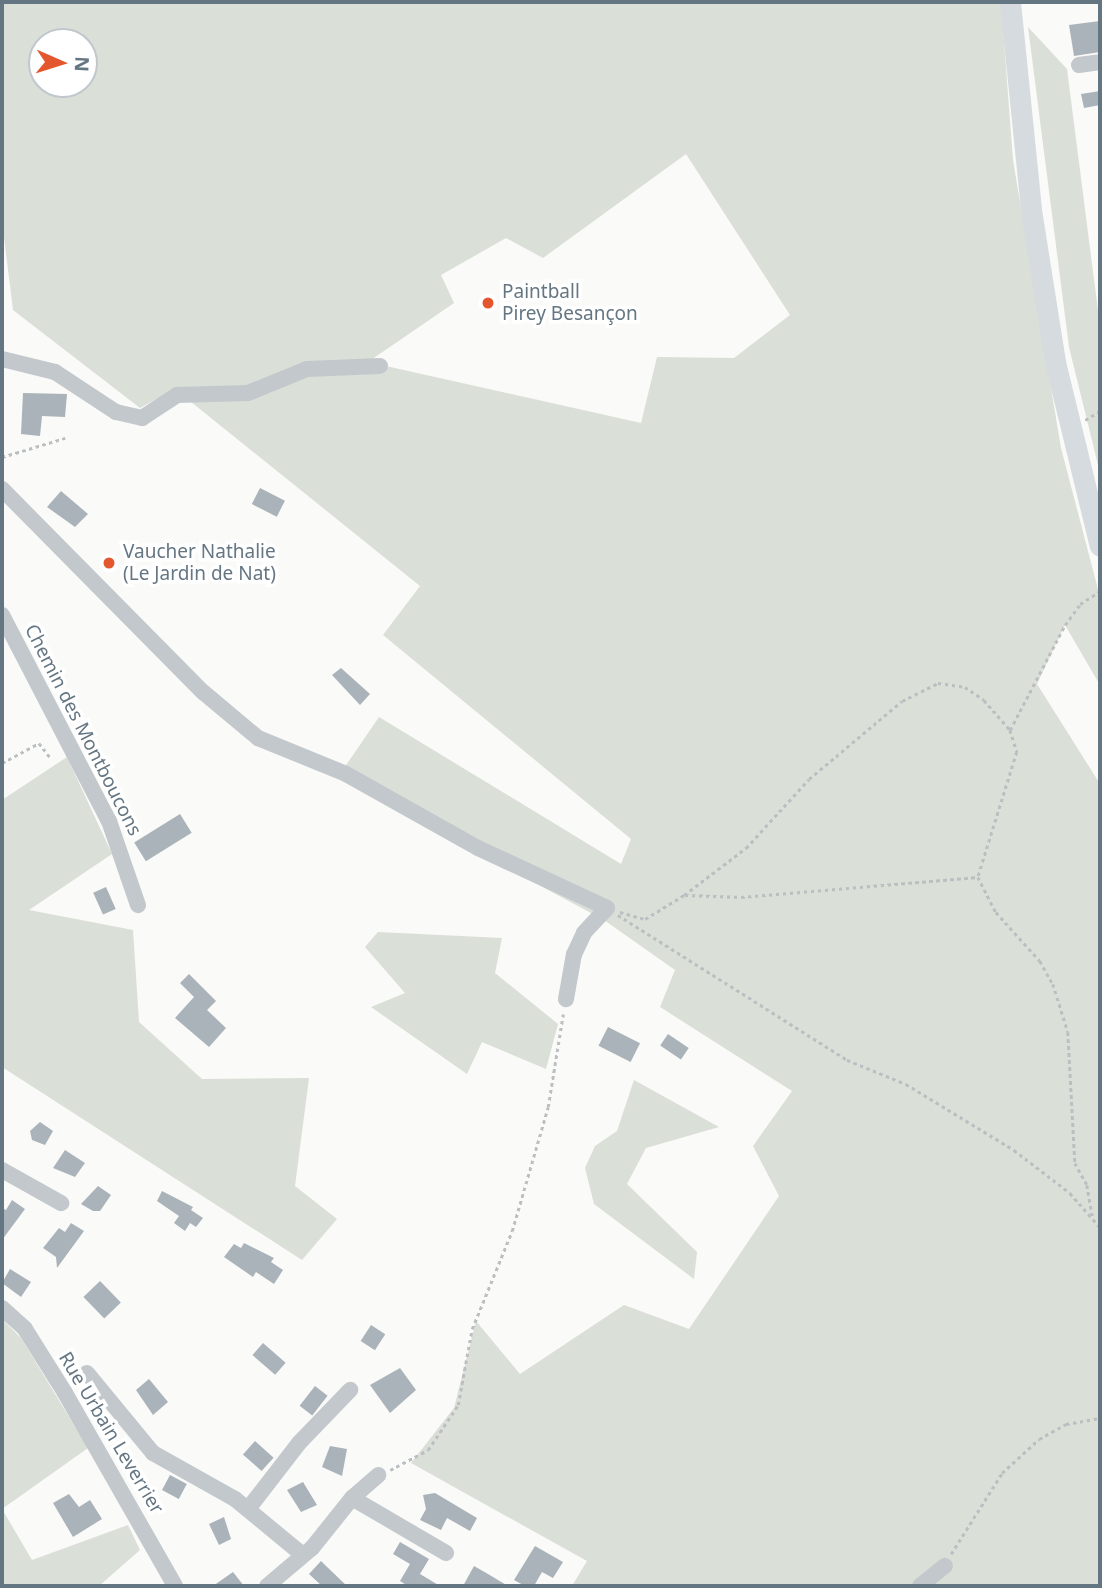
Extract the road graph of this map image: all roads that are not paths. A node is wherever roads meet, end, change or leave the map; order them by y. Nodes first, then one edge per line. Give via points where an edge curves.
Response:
1 (1010, 2) edge
2 (1100, 62) edge
3 (1079, 65) dead end
4 (2, 359) edge
5 (380, 366) dead end
6 (2, 489) edge
7 (1100, 546) edge
8 (2, 615) edge
9 (138, 905) dead end
10 (566, 999) road end
11 (2, 1170) edge
12 (61, 1203) dead end
13 (2, 1308) edge
14 (87, 1373) dead end
15 (350, 1390) dead end
16 (377, 1475) road end
17 (352, 1497) junction
18 (247, 1509) junction
19 (446, 1553) dead end
20 (303, 1555) junction
21 (945, 1566) road end
22 (175, 1586) edge
23 (267, 1586) edge
24 (920, 1586) edge

1 - 7 main road via 1031,210 1055,362
2 - 3 street
4 - 5 street via 55,372 116,412 142,418 177,395 248,393 307,369
6 - 10 street via 203,692 258,738 346,774 478,848 607,908 584,933 574,954
8 - 9 street, Chemin des Montboucons via 109,821
11 - 12 street
13 - 22 street, Rue Urbain Leverrier via 25,1329 45,1361
14 - 18 street via 153,1453
15 - 18 street via 299,1443
16 - 17 street
17 - 19 street
17 - 20 street
18 - 20 street
20 - 23 street
21 - 24 street

